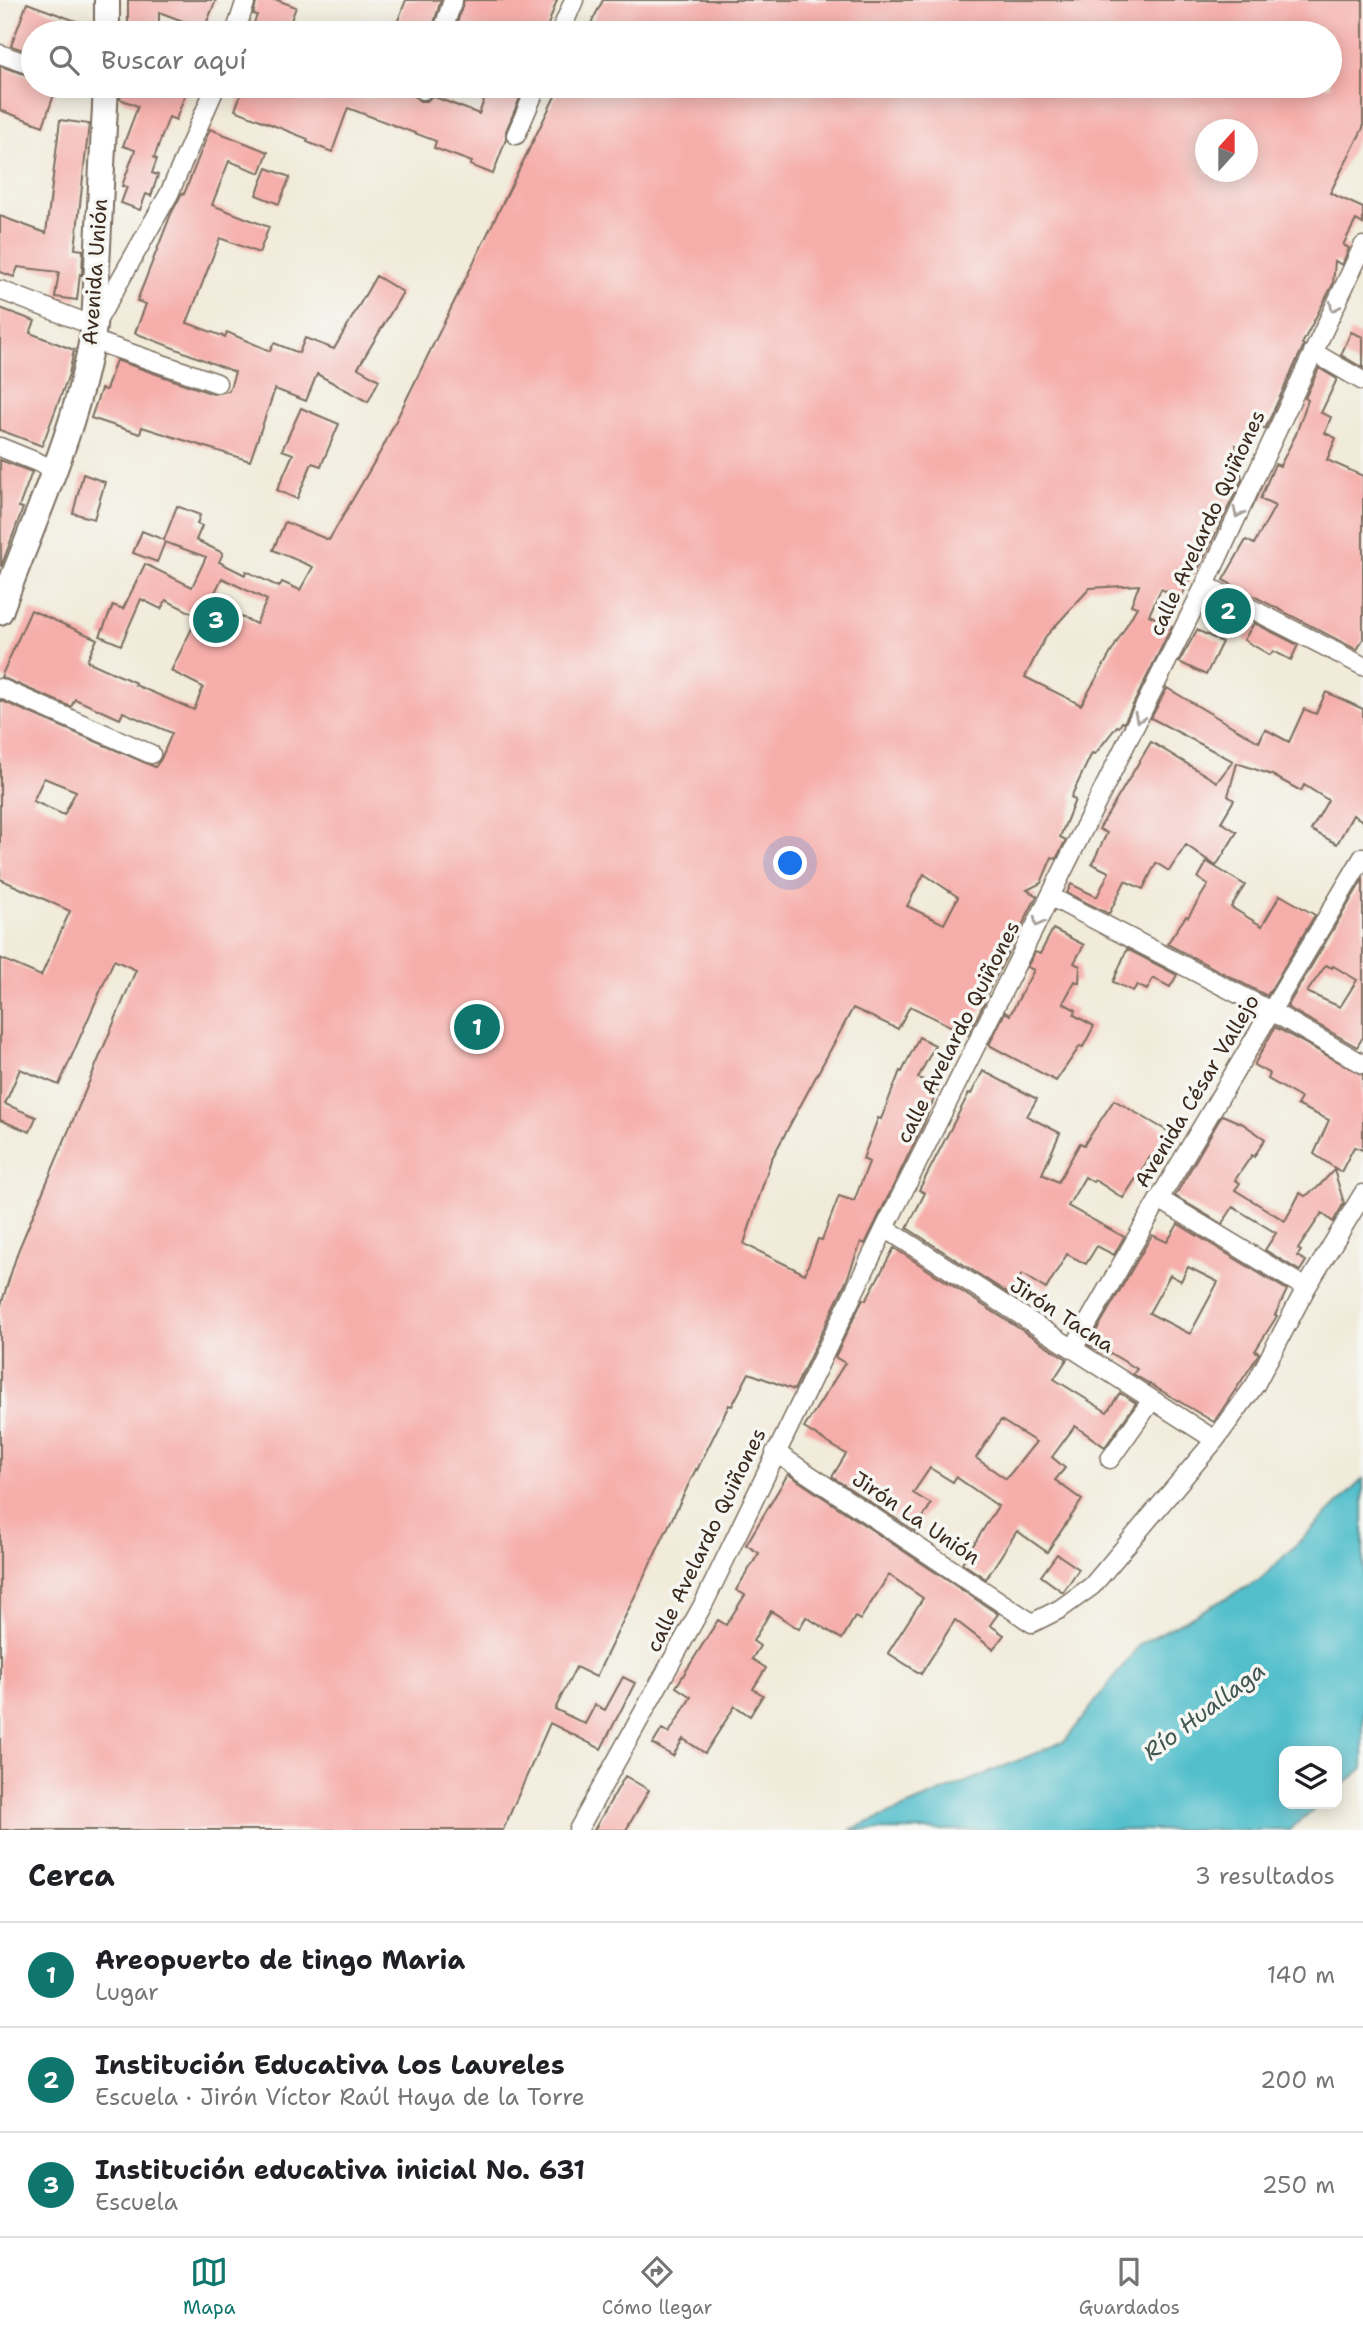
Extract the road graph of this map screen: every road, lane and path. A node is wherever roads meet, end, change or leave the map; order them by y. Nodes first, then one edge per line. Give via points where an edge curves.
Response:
1 (107, 0) edge
2 (246, 0) edge
3 (453, 0) edge
4 (574, 0) edge
5 (107, 21) edge
6 (238, 21) edge
7 (446, 21) edge
8 (564, 21) edge
9 (0, 54) edge
10 (21, 62) edge
11 (105, 98) edge
12 (211, 98) edge
13 (532, 98) edge
14 (516, 135) dead end
15 (1363, 246) edge
16 (0, 290) edge
17 (93, 333) junction
18 (1312, 352) junction
19 (1363, 381) edge
20 (217, 383) dead end
21 (0, 447) edge
22 (54, 469) junction
23 (1205, 585) junction
24 (0, 609) edge
25 (1363, 666) edge
26 (0, 688) edge
27 (151, 754) dead end
28 (1363, 857) edge
29 (1051, 897) junction
30 (1270, 1011) junction
31 (1363, 1064) edge
32 (1363, 1194) edge
33 (1159, 1199) junction
34 (885, 1228) junction
35 (1306, 1288) junction
36 (1073, 1349) junction
37 (1152, 1400) junction
38 (1215, 1440) junction
39 (775, 1452) junction
40 (1110, 1459) dead end
41 (578, 1830) edge

1 - 5 main road
2 - 6 street
3 - 7 street
4 - 8 street
9 - 10 street
11 - 17 main road, Avenida Unión
12 - 17 street via 169,194
13 - 14 street
15 -> 18 street, calle Avelardo Quiñones
16 - 17 street
17 - 20 street
17 - 22 main road, Avenida Unión via 73,418
18 - 19 street
18 -> 23 street, calle Avelardo Quiñones
21 - 22 street
22 - 24 main road, Avenida Unión
23 - 25 street
23 -> 29 street, calle Avelardo Quiñones
26 - 27 street
28 - 30 street, Avenida César Vallejo
29 - 30 street
29 -> 34 street, calle Avelardo Quiñones
30 - 31 street
30 - 33 street, Avenida César Vallejo
32 - 35 street
33 - 35 street
33 - 36 street, Avenida César Vallejo
34 - 36 street, Jirón Tacna
34 - 39 street, calle Avelardo Quiñones
35 - 38 street via 1255,1385
36 - 37 street, Jirón Tacna
37 - 38 street, Jirón Tacna
37 - 40 street
38 - 39 street, Jirón La Unión via 1092,1586 1032,1623
39 - 41 street, calle Avelardo Quiñones via 704,1603

